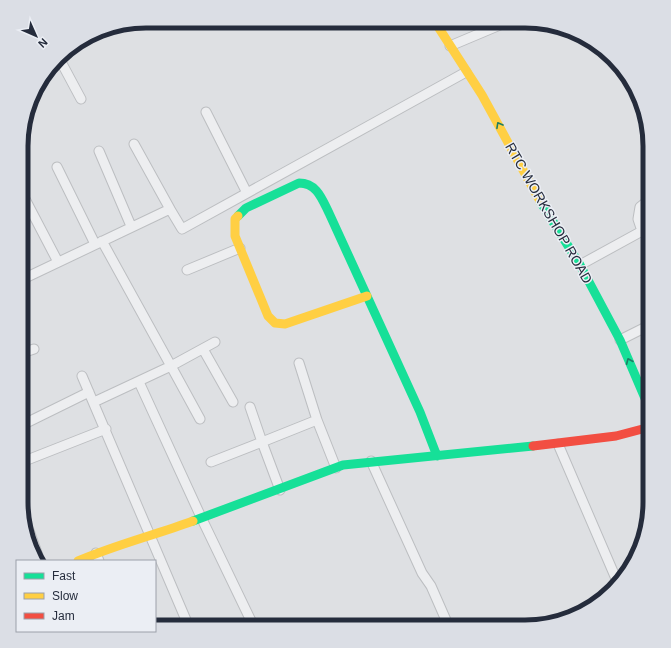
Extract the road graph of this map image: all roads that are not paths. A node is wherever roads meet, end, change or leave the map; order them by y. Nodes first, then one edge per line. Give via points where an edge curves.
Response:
1 (439, 28) edge
2 (493, 28) edge
3 (450, 46) junction
4 (62, 63) edge
5 (466, 72) junction
6 (81, 99) dead end
7 (206, 112) dead end
8 (134, 144) dead end
9 (99, 151) dead end
10 (57, 167) dead end
11 (247, 193) junction
12 (28, 205) edge
13 (643, 205) edge
14 (170, 209) junction
15 (132, 226) junction
16 (643, 227) edge
17 (643, 234) edge
18 (99, 242) junction
19 (240, 248) junction
20 (58, 262) junction
21 (580, 265) junction
22 (186, 270) dead end
23 (28, 276) edge
24 (367, 296) junction
25 (643, 328) edge
26 (620, 340) junction
27 (215, 342) dead end
28 (34, 349) dead end
29 (203, 349) junction
30 (28, 352) edge
31 (299, 363) dead end
32 (172, 366) junction
33 (82, 376) dead end
34 (139, 382) junction
35 (89, 392) junction
36 (643, 394) edge
37 (94, 402) junction
38 (233, 402) dead end
39 (250, 407) dead end
40 (200, 419) dead end
41 (317, 420) junction
42 (28, 422) edge
43 (106, 429) junction
44 (643, 429) edge
45 (262, 442) junction
46 (558, 444) junction
47 (437, 456) junction
48 (28, 460) edge
49 (371, 461) junction
50 (211, 462) dead end
51 (336, 468) junction
52 (280, 490) junction
53 (201, 517) junction
54 (152, 536) junction
55 (98, 557) edge
56 (83, 560) edge
57 (616, 578) edge
58 (186, 620) edge
59 (251, 620) edge
60 (446, 620) edge

1 - 3 street, RTC WORKSHOP ROAD
2 - 3 street
3 - 5 street, RTC WORKSHOP ROAD
4 - 6 street
5 - 11 street
21 -> 5 street, RTC WORKSHOP ROAD
7 - 11 street
8 - 14 street
9 - 15 street
10 - 18 street
11 - 14 street via 182,229
12 - 20 street
13 - 16 street via 640,207 638,219
14 - 15 street
15 - 18 street
17 - 21 street
18 - 20 street
18 - 32 street
19 - 22 street
19 - 24 street via 272,323 278,325
19 - 24 street via 234,226 240,213 299,183 311,183
20 - 23 street
21 - 26 street, RTC WORKSHOP ROAD
24 - 47 street via 420,412
25 - 26 street
36 -> 26 street, RTC WORKSHOP ROAD
27 - 29 street
28 - 30 street
29 - 32 street
29 - 38 street
31 - 41 street
32 - 34 street
32 - 40 street
33 - 35 street
34 - 37 street
34 - 53 street
35 - 37 street
35 - 42 street
37 - 43 street
39 - 45 street
41 - 45 street
41 - 51 street
43 - 48 street
43 - 54 street
44 - 46 street via 616,436
45 - 50 street
45 - 52 street
46 - 47 street
46 - 57 street
47 - 49 street
49 - 51 street
49 - 60 street
51 - 52 street
52 - 53 street
53 - 54 street
53 - 59 street
54 - 55 street
54 - 58 street
55 - 56 street

